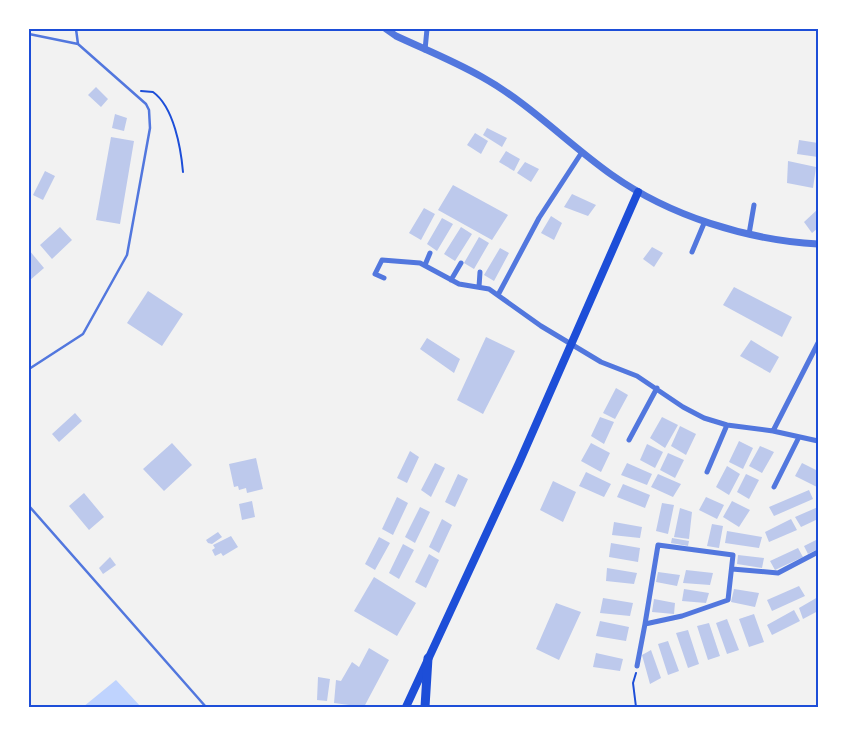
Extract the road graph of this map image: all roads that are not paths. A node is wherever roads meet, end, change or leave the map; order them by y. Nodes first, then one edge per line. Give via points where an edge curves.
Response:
1 (76, 29) edge
2 (386, 29) edge
3 (427, 29) edge
4 (29, 34) edge
5 (78, 44) junction
6 (425, 50) junction
7 (582, 152) junction
8 (638, 192) junction
9 (754, 205) dead end
10 (705, 221) junction
11 (749, 234) junction
12 (818, 244) edge
13 (692, 252) dead end
14 (430, 253) dead end
15 (461, 263) dead end
16 (425, 265) junction
17 (480, 272) dead end
18 (384, 278) dead end
19 (451, 280) junction
20 (479, 287) junction
21 (498, 296) junction
22 (571, 343) junction
23 (818, 343) edge
24 (29, 369) edge
25 (657, 388) junction
26 (727, 424) junction
27 (773, 431) junction
28 (798, 437) junction
29 (629, 440) dead end
30 (818, 442) edge
31 (707, 472) dead end
32 (774, 487) dead end
33 (29, 506) edge
34 (818, 552) edge
35 (732, 569) junction
36 (645, 624) junction
37 (428, 658) junction
38 (637, 666) road end
39 (206, 707) edge
40 (406, 707) edge
41 (424, 707) edge

1 - 5 lane
2 - 6 street
3 - 6 street
4 - 5 lane
5 - 24 lane via 134,92 149,110 150,128 127,255 83,334
6 - 7 street via 482,77
7 - 8 street
7 - 21 street via 539,218
8 - 10 street
8 - 22 main road
9 - 11 street
10 - 11 street
10 - 13 street
11 - 12 street via 786,243
14 - 16 street
15 - 19 street
16 - 18 street via 382,260 375,274
16 - 19 street
17 - 20 street
19 - 20 street
20 - 21 street
21 - 22 street
22 - 25 street via 601,362 638,376
22 - 37 main road via 519,464
23 - 27 street
25 - 26 street via 704,418
25 - 29 street
26 - 27 street
26 - 31 street
27 - 28 street
28 - 30 street
28 - 32 street
33 - 39 lane
34 - 35 street via 778,573
35 - 36 street via 728,600 682,616
35 - 36 street via 733,555 658,545
36 - 38 street
37 - 40 main road
37 - 41 main road

